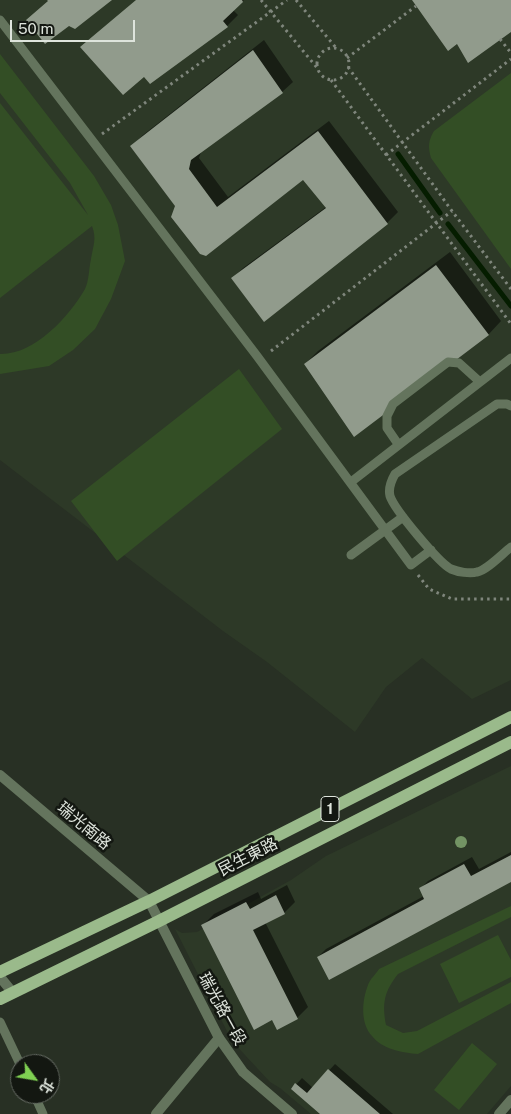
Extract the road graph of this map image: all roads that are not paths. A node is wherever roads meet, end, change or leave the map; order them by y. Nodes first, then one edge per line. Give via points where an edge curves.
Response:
1 (0, 20) edge
2 (511, 358) edge
3 (480, 382) junction
4 (511, 406) edge
5 (398, 444) junction
6 (351, 482) junction
7 (404, 517) junction
8 (386, 531) junction
9 (511, 547) edge
10 (432, 550) junction
11 (352, 555) dead end
12 (511, 717) edge
13 (511, 742) edge
14 (0, 775) edge
15 (149, 901) junction
16 (159, 921) junction
17 (0, 972) edge
18 (0, 977) edge
19 (13, 993) junction
20 (0, 999) edge
21 (0, 1022) edge
22 (218, 1038) junction
23 (15, 1054) edge
24 (511, 1100) edge
25 (156, 1114) edge
26 (292, 1114) edge
27 (498, 1114) edge

1 - 6 lane
2 - 3 lane
3 - 5 lane
3 - 5 lane via 459,363 448,362 393,404 387,416 387,428
4 - 7 lane via 498,404 395,474 389,494
5 - 6 lane
6 - 8 lane
7 - 8 lane
7 - 10 lane
8 - 10 lane via 411,565
8 - 11 lane
9 - 10 lane via 478,572 450,568
12 - 15 main road, 民生東路 / 1
13 - 16 main road, 民生東路 / 1
14 - 15 street, 瑞光南路
15 - 16 street, 瑞光路一段
15 - 17 main road, 民生東路 / 1
16 - 19 main road, 民生東路 / 1
16 - 22 street, 瑞光路一段
18 - 19 street
19 - 20 main road, 民生東路 / 1
21 - 23 lane
22 - 25 street
22 - 26 street, 瑞光路一段 via 243,1072
24 - 27 street

